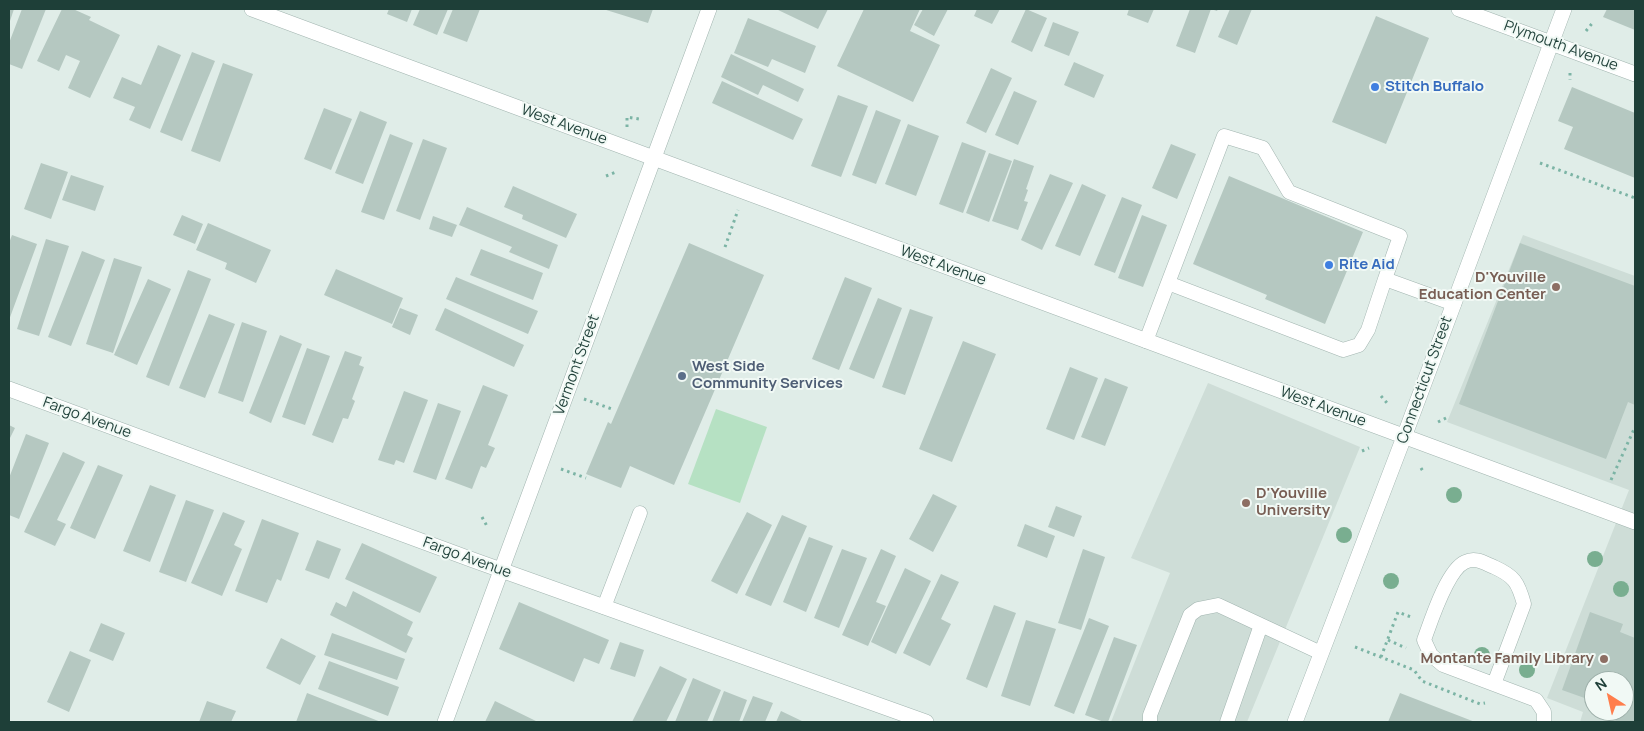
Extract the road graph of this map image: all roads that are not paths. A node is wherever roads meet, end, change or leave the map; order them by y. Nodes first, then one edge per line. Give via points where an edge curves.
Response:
1 (252, 9) edge
2 (709, 9) edge
3 (1459, 9) edge
4 (1564, 9) edge
5 (1551, 43) junction
6 (1635, 74) edge
7 (654, 159) junction
8 (1385, 279) junction
9 (1168, 284) junction
10 (1454, 304) junction
11 (1146, 341) junction
12 (9, 389) edge
13 (1404, 437) junction
14 (640, 513) dead end
15 (1635, 522) edge
16 (501, 571) junction
17 (604, 607) junction
18 (1261, 625) junction
19 (1321, 653) junction
20 (1494, 684) junction
21 (445, 722) edge
22 (926, 722) edge
23 (1150, 722) edge
24 (1227, 722) edge
25 (1295, 722) edge
26 (1544, 722) edge

1 - 7 street, West Avenue
2 - 7 street, Vermont Street
3 - 5 street, Plymouth Avenue
4 - 5 street, Connecticut Street
5 - 6 street, Plymouth Avenue
5 - 10 street, Connecticut Street
7 - 11 street, West Avenue
7 - 16 street, Vermont Street
8 - 9 lane via 1368,330 1359,345 1343,350
8 - 9 lane via 1400,236 1289,192 1263,148 1224,136
8 - 10 lane
9 - 11 lane
10 - 13 street, Connecticut Street
11 - 13 street, West Avenue
12 - 16 street, Fargo Avenue
13 - 15 street, West Avenue
13 - 19 street, Connecticut Street
14 - 17 lane
16 - 17 street, Fargo Avenue
16 - 21 street, Vermont Street
17 - 22 street, Fargo Avenue
18 - 19 lane
18 - 23 lane via 1218,606 1198,609 1190,615
18 - 24 lane
19 - 25 street, Connecticut Street
20 - 20 lane via 1443,665 1430,654 1424,640 1452,573 1464,562 1478,560 1511,575 1524,604
20 - 26 lane via 1536,700 1544,712

